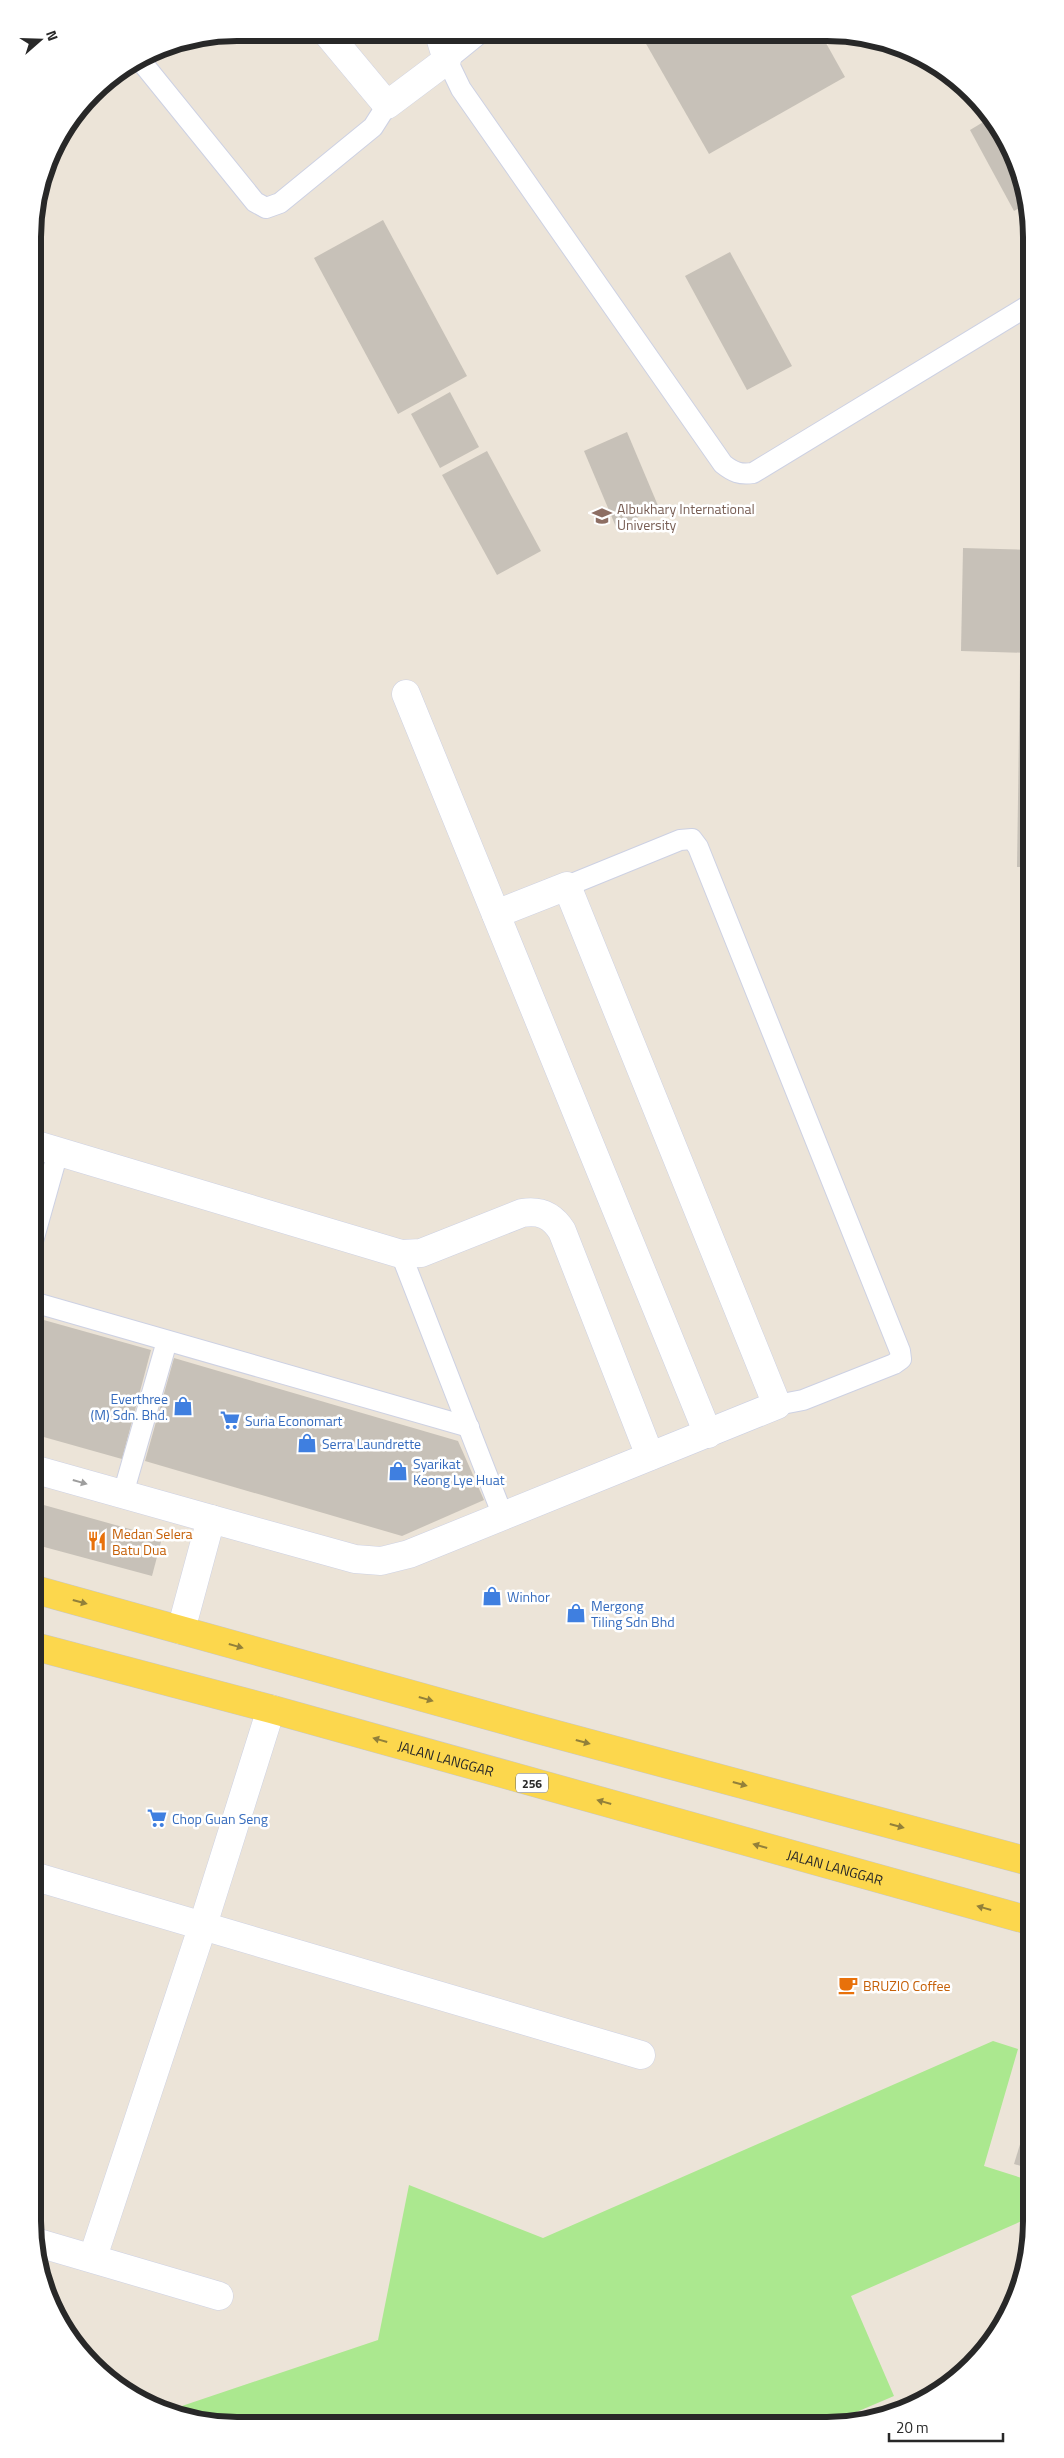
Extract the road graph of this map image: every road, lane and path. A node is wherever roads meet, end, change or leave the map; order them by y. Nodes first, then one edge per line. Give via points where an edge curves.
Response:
1 (334, 41) edge
2 (441, 41) edge
3 (470, 41) edge
4 (447, 60) junction
5 (144, 65) edge
6 (387, 105) junction
7 (1023, 309) edge
8 (406, 694) dead end
9 (567, 886) junction
10 (496, 914) junction
11 (46, 1148) edge
12 (41, 1184) edge
13 (401, 1254) junction
14 (41, 1304) edge
15 (167, 1341) junction
16 (778, 1406) junction
17 (469, 1427) junction
18 (708, 1434) junction
19 (650, 1456) junction
20 (41, 1471) edge
21 (123, 1494) junction
22 (503, 1516) junction
23 (211, 1519) junction
24 (41, 1591) edge
25 (181, 1630) junction
26 (41, 1648) edge
27 (271, 1709) junction
28 (1023, 1860) edge
29 (41, 1878) edge
30 (1023, 1919) edge
31 (202, 1928) junction
32 (641, 2055) dead end
33 (43, 2244) edge
34 (93, 2257) junction
35 (219, 2296) dead end

1 - 6 street
2 - 4 street
3 - 4 lane
4 - 6 street
4 - 7 lane via 461,89 731,471 742,475 752,473
5 - 6 lane via 255,202 266,208 280,203 373,127
8 - 10 street
9 - 10 street
9 - 16 street
9 - 16 lane via 680,840 692,839 698,847 900,1351 901,1359 894,1364 803,1400
10 - 18 street
11 - 12 lane
11 - 13 street
13 - 17 lane
13 - 19 street via 421,1253 522,1213 534,1211 555,1220
14 - 15 lane
15 - 17 lane
15 - 21 lane
16 - 18 street
17 - 22 lane
18 - 19 street
19 - 22 street
20 -> 21 street
21 - 23 street
22 - 23 street via 409,1554 381,1561 354,1559
23 - 25 street
24 -> 25 main road
25 -> 28 main road
26 - 27 main road, JALAN LANGGAR / 256
30 -> 27 main road, JALAN LANGGAR / 256
27 - 31 street
29 - 31 street
31 - 32 street
31 - 34 street
33 - 34 street
34 - 35 street

